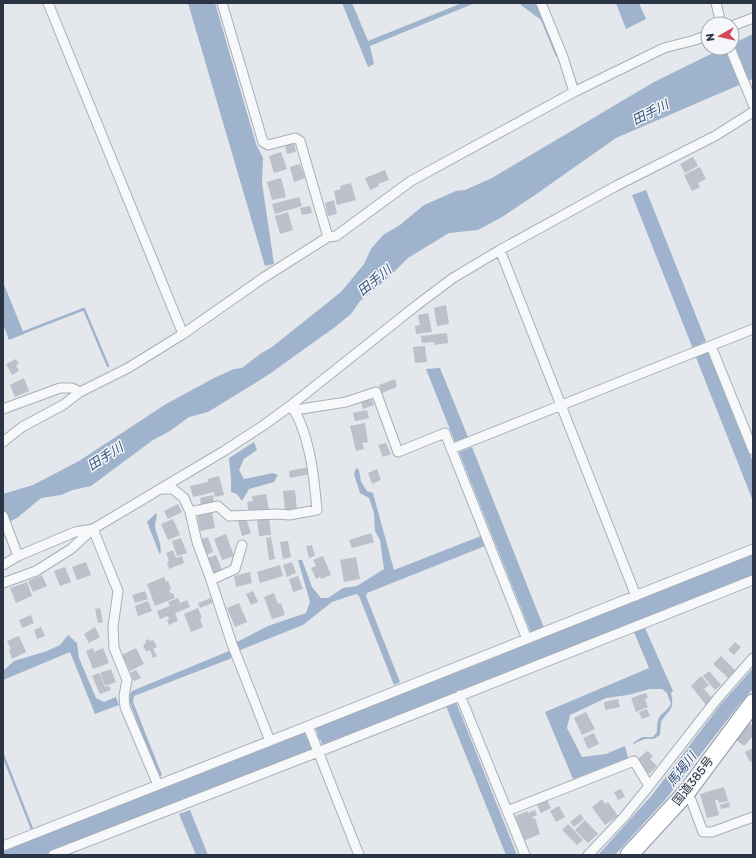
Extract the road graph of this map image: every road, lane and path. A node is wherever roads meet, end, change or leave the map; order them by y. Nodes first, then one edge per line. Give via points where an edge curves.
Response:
1 (48, 3) edge
2 (222, 3) edge
3 (541, 3) edge
4 (716, 3) edge
5 (719, 16) edge
6 (753, 18) edge
7 (740, 23) edge
8 (700, 38) edge
9 (733, 56) edge
10 (574, 92) junction
11 (753, 104) edge
12 (753, 112) edge
13 (328, 237) junction
14 (500, 250) junction
15 (753, 330) edge
16 (183, 334) junction
17 (712, 346) junction
18 (80, 392) junction
19 (561, 406) junction
20 (292, 408) junction
21 (3, 409) edge
22 (3, 442) edge
23 (452, 448) junction
24 (753, 450) edge
25 (159, 489) junction
26 (190, 512) junction
27 (3, 516) edge
28 (93, 529) junction
29 (242, 545) dead end
30 (753, 550) edge
31 (16, 552) junction
32 (3, 559) edge
33 (3, 565) edge
34 (212, 580) junction
35 (753, 580) edge
36 (3, 583) edge
37 (636, 596) junction
38 (527, 639) junction
39 (753, 658) edge
40 (460, 695) junction
41 (753, 703) edge
42 (310, 730) junction
43 (270, 741) junction
44 (317, 748) junction
45 (158, 785) junction
46 (649, 786) junction
47 (686, 793) junction
48 (507, 811) junction
49 (753, 817) edge
50 (3, 846) edge
51 (53, 855) edge
52 (359, 855) edge
53 (525, 855) edge
54 (588, 855) edge
55 (630, 855) edge

1 - 16 street
2 - 13 street via 263,142 268,145 295,138 300,141
3 - 10 street
4 - 5 street
6 - 7 street
8 - 10 street via 664,48
9 - 11 street
10 - 13 street via 411,181 336,236
12 - 14 street via 715,136 616,186
13 - 16 street
14 - 19 street
14 - 20 street via 453,278 417,305
15 - 17 street
16 - 18 street via 128,368
17 - 19 street
17 - 24 street
18 - 21 street via 72,388 60,388
18 - 22 street via 63,405 22,427
19 - 23 street
19 - 37 street
20 - 23 street via 346,402 376,392 398,452 446,433
20 - 25 street
20 - 26 street via 307,440 314,474 317,510 289,515 229,516 218,506
23 - 38 street
25 - 26 street via 173,489 184,498
25 - 28 street
26 - 34 street via 197,542
27 - 31 street
28 - 31 street via 75,532
28 - 36 street via 71,550 36,571
28 - 45 street via 118,591 113,627 114,648 128,680 124,696 125,707
29 - 34 street via 235,569
30 - 37 street
31 - 32 street
31 - 33 street
34 - 43 street via 232,644
35 - 40 street
37 - 38 street
38 - 42 street
39 - 46 street via 717,699
40 - 44 street
40 - 48 street
41 - 47 highway, 国道385号
42 - 43 street
42 - 44 street
43 - 45 street
44 - 51 street
44 - 52 street
45 - 50 street
46 - 48 street via 634,761
46 - 54 street
47 - 49 street via 703,832 712,832
47 - 55 highway, 国道385号
48 - 53 street

